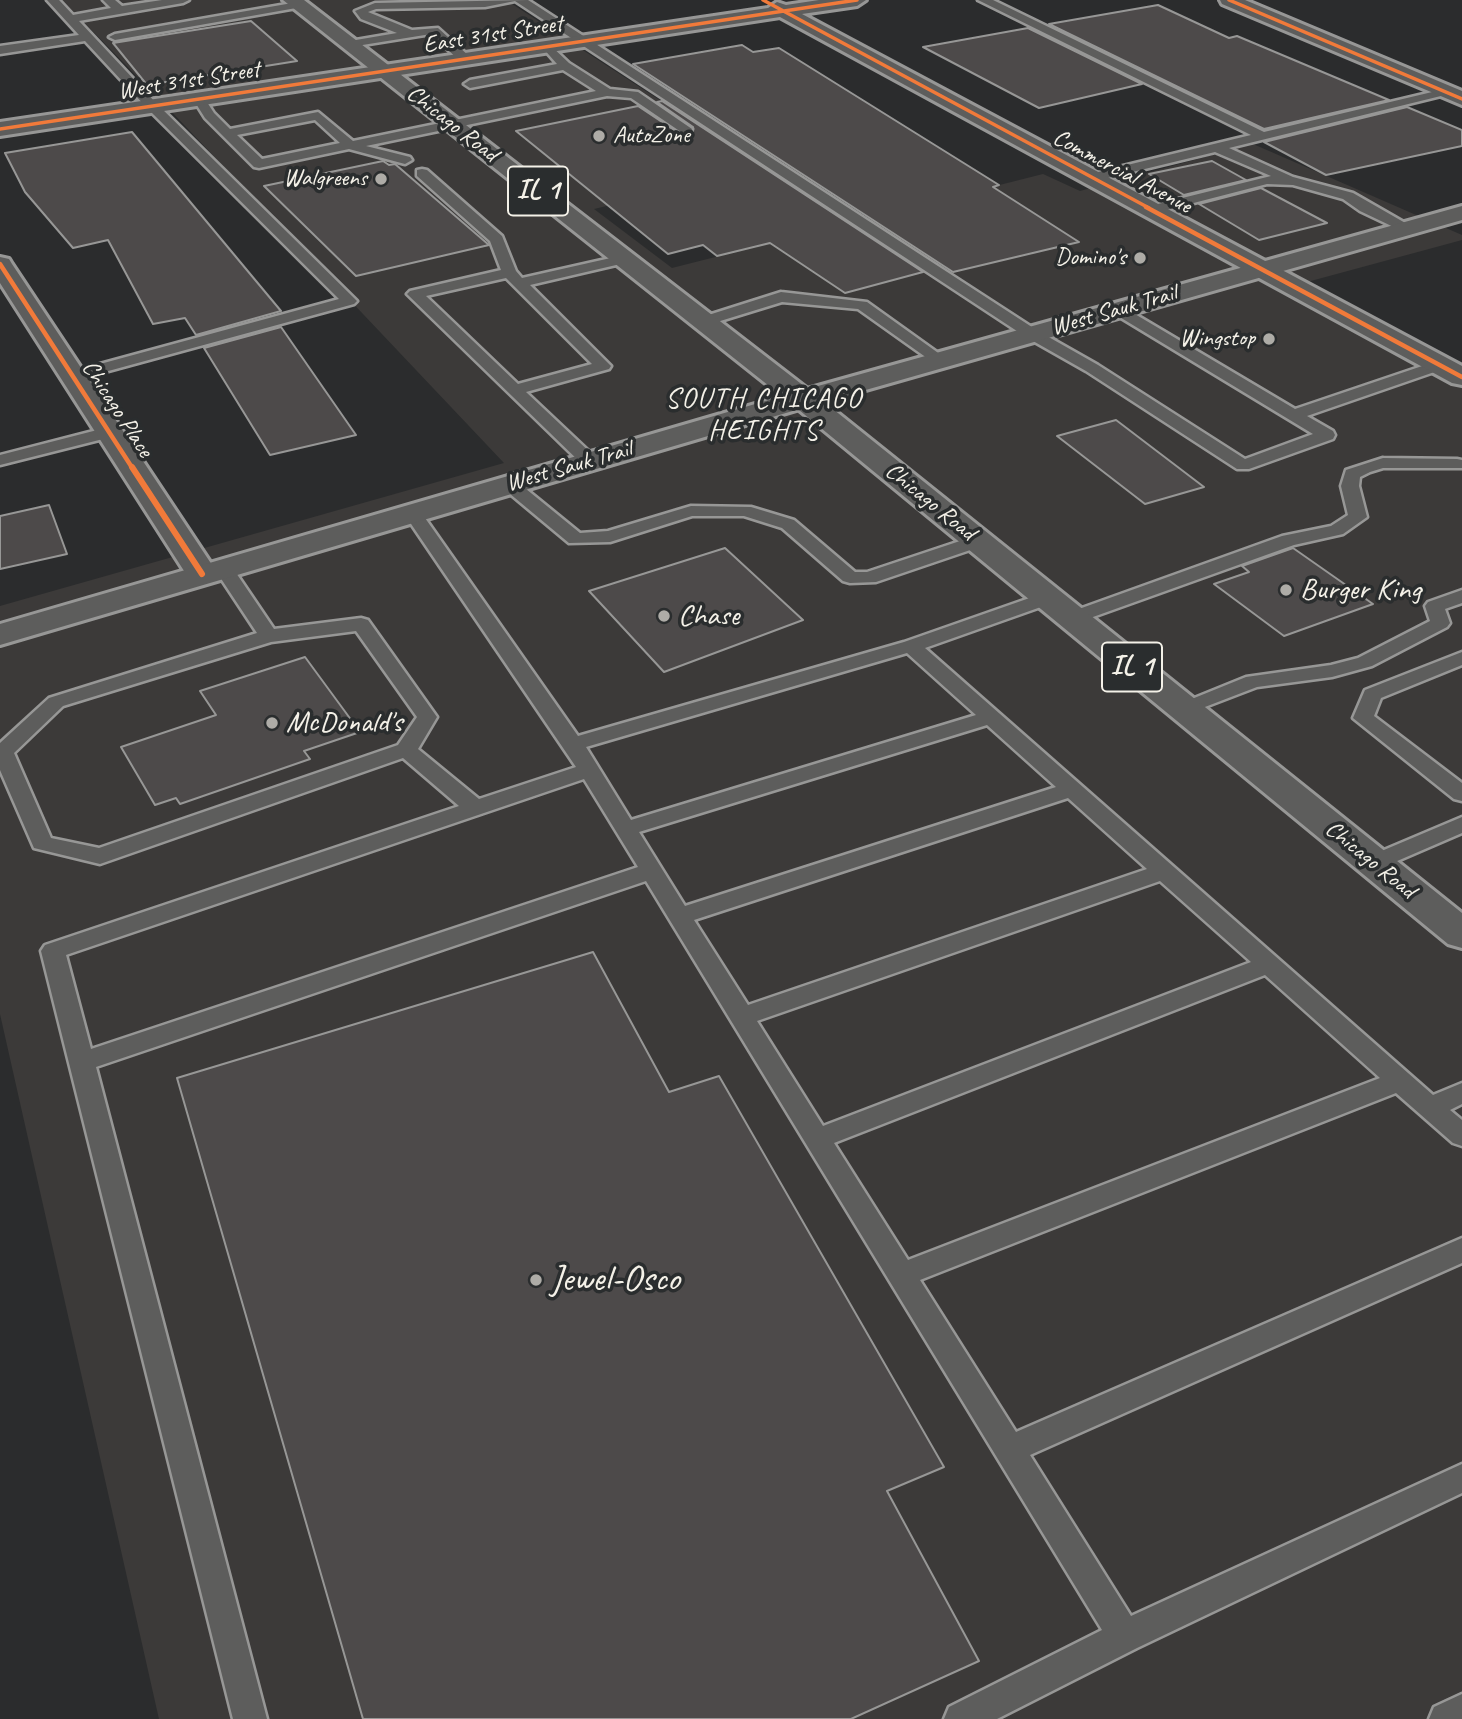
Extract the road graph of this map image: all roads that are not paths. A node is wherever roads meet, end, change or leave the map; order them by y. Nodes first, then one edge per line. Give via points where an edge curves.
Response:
1 (53, 0) edge
2 (109, 0) edge
3 (183, 0) edge
4 (510, 0) edge
5 (520, 0) edge
6 (763, 0) edge
7 (856, 0) edge
8 (984, 0) edge
9 (1229, 0) edge
10 (295, 2) edge
11 (119, 10) junction
12 (783, 11) junction
13 (71, 19) junction
14 (411, 34) junction
15 (89, 37) junction
16 (115, 37) dead end
17 (583, 41) junction
18 (350, 44) junction
19 (548, 47) junction
20 (0, 50) edge
21 (465, 59) junction
22 (565, 66) junction
23 (385, 71) junction
24 (470, 85) dead end
25 (607, 92) junction
26 (1453, 95) edge
27 (199, 99) junction
28 (152, 106) junction
29 (453, 124) junction
30 (0, 129) edge
31 (686, 130) dead end
32 (227, 133) junction
33 (1263, 136) junction
34 (351, 146) junction
35 (1215, 147) junction
36 (405, 160) dead end
37 (422, 173) dead end
38 (1091, 178) junction
39 (1294, 181) junction
40 (1151, 210) junction
41 (1459, 216) edge
42 (1407, 228) junction
43 (624, 258) junction
44 (0, 264) edge
45 (1259, 269) junction
46 (514, 278) junction
47 (1118, 310) junction
48 (704, 321) junction
49 (1032, 334) junction
50 (940, 360) junction
51 (1451, 371) edge
52 (73, 376) junction
53 (515, 390) junction
54 (803, 398) junction
55 (1294, 415) junction
56 (109, 432) junction
57 (0, 460) edge
58 (589, 461) junction
59 (1460, 465) edge
60 (509, 484) junction
61 (412, 512) junction
62 (978, 541) junction
63 (212, 571) junction
64 (1462, 596) edge
65 (1060, 608) junction
66 (0, 635) edge
67 (269, 636) junction
68 (911, 646) junction
69 (1462, 658) edge
70 (1184, 709) junction
71 (991, 717) junction
72 (572, 744) junction
73 (406, 750) junction
74 (588, 770) junction
75 (1072, 789) junction
76 (1462, 794) edge
77 (476, 808) junction
78 (1462, 824) edge
79 (625, 829) junction
80 (1373, 863) junction
81 (651, 871) junction
82 (1164, 871) junction
83 (679, 916) junction
84 (1462, 934) edge
85 (1269, 964) junction
86 (741, 1017) junction
87 (82, 1062) junction
88 (1400, 1081) junction
89 (1462, 1093) edge
90 (1431, 1108) junction
91 (1462, 1136) edge
92 (817, 1139) junction
93 (1462, 1250) edge
94 (901, 1275) junction
95 (1011, 1449) junction
96 (1462, 1478) edge
97 (1125, 1636) junction
98 (1462, 1711) edge
99 (250, 1719) edge
100 (961, 1719) edge
101 (1446, 1719) edge

1 - 13 lane
2 - 11 lane
3 - 11 lane
4 - 14 lane via 376,6 360,11
5 - 17 lane
6 - 12 main road, Commercial Avenue
7 - 12 main road, East 31st Street
8 - 33 lane
9 - 26 main road
10 - 16 lane
10 - 18 main road, Chicago Road / IL 1
11 - 13 lane
12 - 17 main road, East 31st Street
12 - 38 main road, Commercial Avenue
13 - 15 lane
14 - 18 lane
14 - 21 lane via 434,30
15 - 20 lane
15 - 28 lane
17 - 19 main road, East 31st Street
17 - 49 lane
18 - 23 main road, Chicago Road / IL 1
19 - 21 main road, East 31st Street
19 - 22 lane
21 - 23 main road, East 31st Street
22 - 24 lane
22 - 25 lane
23 - 27 main road, West 31st Street
23 - 29 main road, Chicago Road / IL 1
25 - 29 lane
25 - 31 lane via 634,95
26 - 33 lane
27 - 28 main road, West 31st Street
27 - 32 lane
28 - 30 main road, West 31st Street
28 - 52 lane via 349,300
29 - 34 lane
29 - 43 main road, Chicago Road / IL 1
32 - 34 lane via 318,116
32 - 34 lane via 259,164
33 - 35 lane
34 - 36 lane
35 - 38 lane
35 - 39 lane
37 - 46 lane via 497,239
38 - 40 main road, Commercial Avenue
39 - 40 lane via 1267,180
39 - 42 lane via 1348,196
40 - 45 main road, Commercial Avenue
41 - 42 main road, West Sauk Trail
42 - 45 main road, West Sauk Trail
43 - 46 lane
43 - 48 main road, Chicago Road / IL 1
44 - 52 main road, Chicago Place
45 - 47 main road, West Sauk Trail
45 - 51 main road, Commercial Avenue
46 - 53 lane via 603,366
46 - 53 lane via 415,294
47 - 49 main road, West Sauk Trail
47 - 55 lane
48 - 50 lane via 781,297 862,305
48 - 54 main road, Chicago Road / IL 1
49 - 50 main road, West Sauk Trail
49 - 55 lane via 1243,465 1327,435
50 - 54 main road, West Sauk Trail
51 - 55 lane
52 - 56 main road, Chicago Place
53 - 58 lane
54 - 58 main road, West Sauk Trail
54 - 62 main road, Chicago Road / IL 1
56 - 57 lane
56 - 63 main road, Chicago Place
58 - 60 main road, West Sauk Trail
59 - 65 lane via 1364,468 1352,474 1350,486 1357,517 1337,530
60 - 61 main road, West Sauk Trail
60 - 62 lane via 576,539 610,536 691,511 746,511 788,524 850,577 869,578
61 - 63 main road, West Sauk Trail
61 - 72 lane
62 - 65 main road, Chicago Road / IL 1
63 - 66 main road, West Sauk Trail
63 - 67 lane
64 - 70 lane via 1435,606 1440,622 1365,662 1253,681
65 - 68 lane
65 - 70 main road, Chicago Road / IL 1
67 - 73 lane via 361,624 426,717
67 - 73 lane via 56,702 3,752 42,842 100,856
68 - 71 lane
68 - 72 lane
69 - 76 lane via 1372,694 1363,718
70 - 80 main road, Chicago Road / IL 1
71 - 75 lane
71 - 79 lane
72 - 74 lane
73 - 77 lane
74 - 77 lane
74 - 79 lane
75 - 82 lane
75 - 83 lane
77 - 87 lane via 53,951
78 - 80 lane
79 - 81 lane
80 - 84 main road, Chicago Road / IL 1
81 - 83 lane
81 - 87 lane
82 - 85 lane
82 - 86 lane
83 - 86 lane
85 - 88 lane
85 - 92 lane
86 - 92 lane
87 - 99 lane
88 - 90 lane
88 - 94 lane
89 - 90 lane
90 - 91 lane
92 - 94 lane
93 - 95 lane
94 - 95 lane
95 - 97 lane
96 - 97 lane
97 - 100 lane
98 - 101 lane

